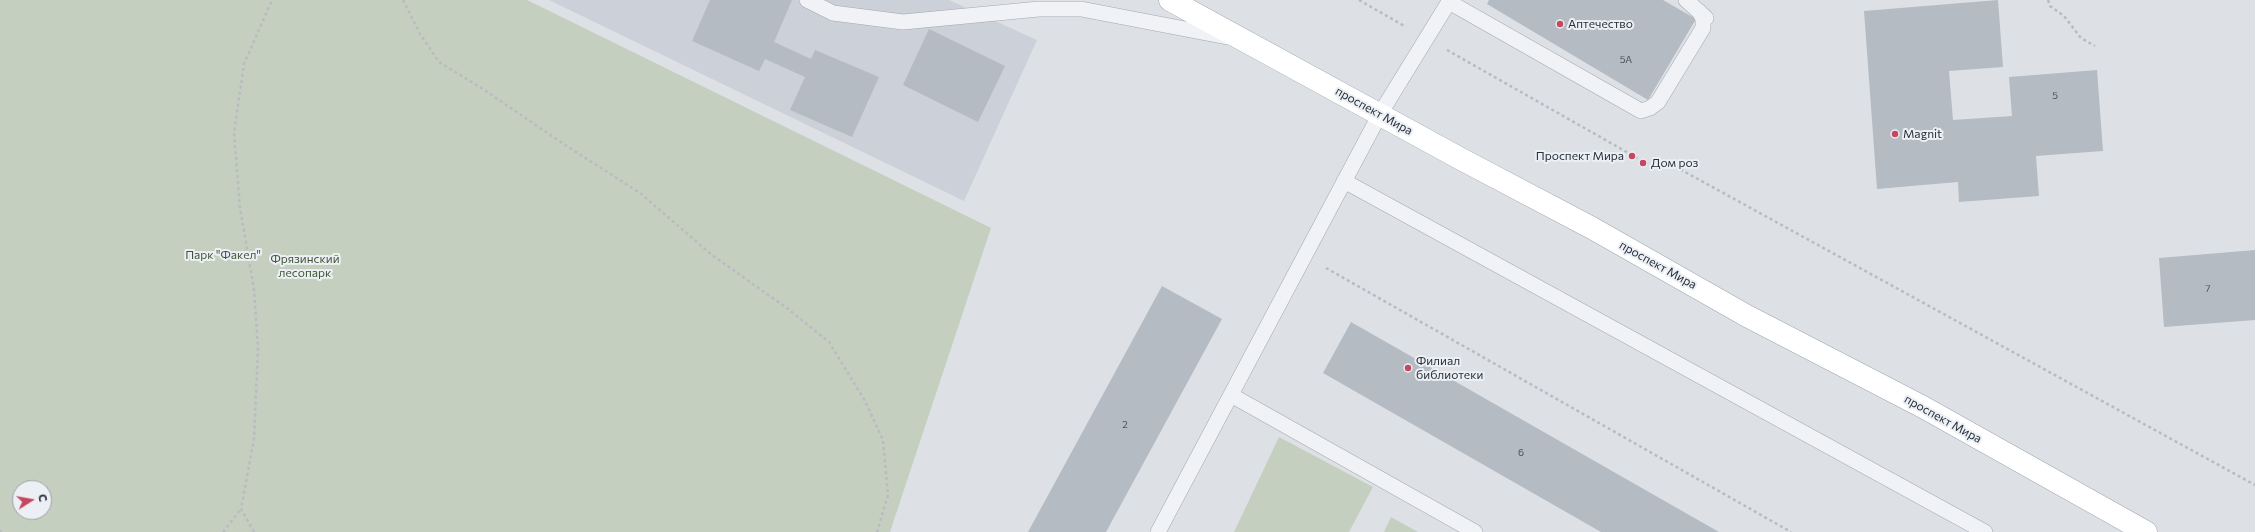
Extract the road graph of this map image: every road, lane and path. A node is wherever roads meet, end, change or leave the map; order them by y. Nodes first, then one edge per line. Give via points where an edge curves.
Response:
1 (272, 0) edge
2 (403, 0) edge
3 (807, 0) edge
4 (1170, 0) edge
5 (1359, 0) edge
6 (1686, 0) edge
7 (2048, 0) edge
8 (1449, 1) edge
9 (1427, 38) junction
10 (1244, 40) junction
11 (2095, 46) dead end
12 (1380, 114) junction
13 (1344, 181) junction
14 (1305, 256) junction
15 (1231, 395) junction
16 (2255, 485) edge
17 (241, 509) junction
18 (223, 532) edge
19 (254, 532) edge
20 (877, 532) edge
21 (1158, 532) edge
22 (1475, 532) edge
23 (1791, 532) edge
24 (1985, 532) edge
25 (2146, 532) edge

1 - 17 path via 244,64 234,133 240,208 254,289 258,348 254,439
2 - 20 path via 438,62 640,193 712,256 788,309 829,342 865,401 883,440 888,495
3 - 10 lane via 833,12 903,22 1039,9 1081,9
4 - 10 main road, проспект Мира
5 - 9 path
6 - 8 lane via 1699,11 1704,28 1658,102 1641,111
7 - 11 path via 2050,6 2064,16 2081,38
8 - 9 lane
9 - 12 lane
9 - 16 path via 1632,156 1646,163 1676,167
10 - 12 main road, проспект Мира
12 - 13 lane
12 - 25 main road, проспект Мира via 1461,160 1592,228 1747,316 1923,408
13 - 14 lane
13 - 24 lane
14 - 15 lane
14 - 23 path
15 - 21 lane
15 - 22 lane
17 - 18 path
17 - 19 path

